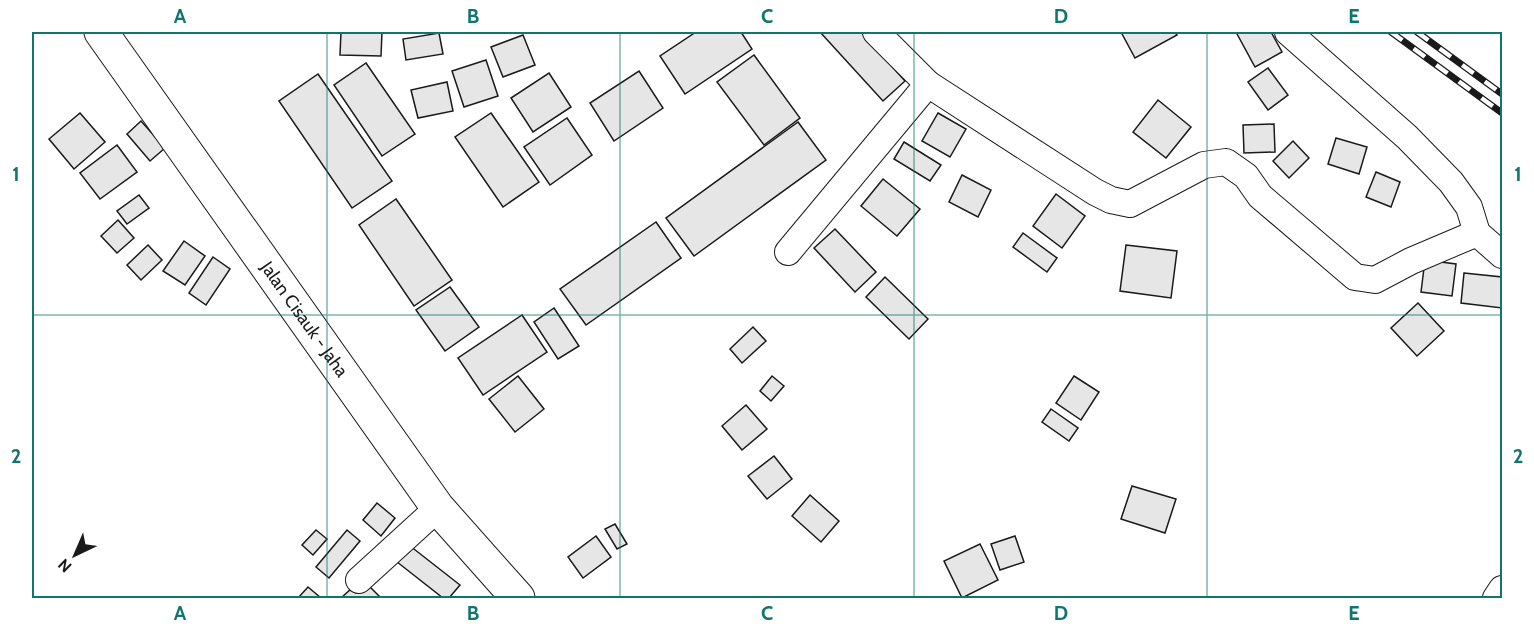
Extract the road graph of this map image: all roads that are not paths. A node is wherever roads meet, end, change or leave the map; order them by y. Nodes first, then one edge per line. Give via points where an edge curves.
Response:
1 (101, 32) edge
2 (876, 32) edge
3 (1288, 32) edge
4 (928, 84) junction
5 (1476, 233) junction
6 (788, 252) dead end
7 (1503, 255) edge
8 (438, 508) junction
9 (359, 580) dead end
10 (1503, 590) edge
11 (518, 598) edge
12 (1496, 598) edge

1 - 8 main road, Jalan Cisauk - Jaha
2 - 4 street
3 - 5 street via 1407,137 1451,182 1469,207
4 - 5 street via 1111,200 1130,204 1203,165 1226,162 1355,277 1375,280
4 - 6 street
5 - 7 street
8 - 9 street
8 - 11 main road, Jalan Cisauk - Jaha
10 - 12 street

